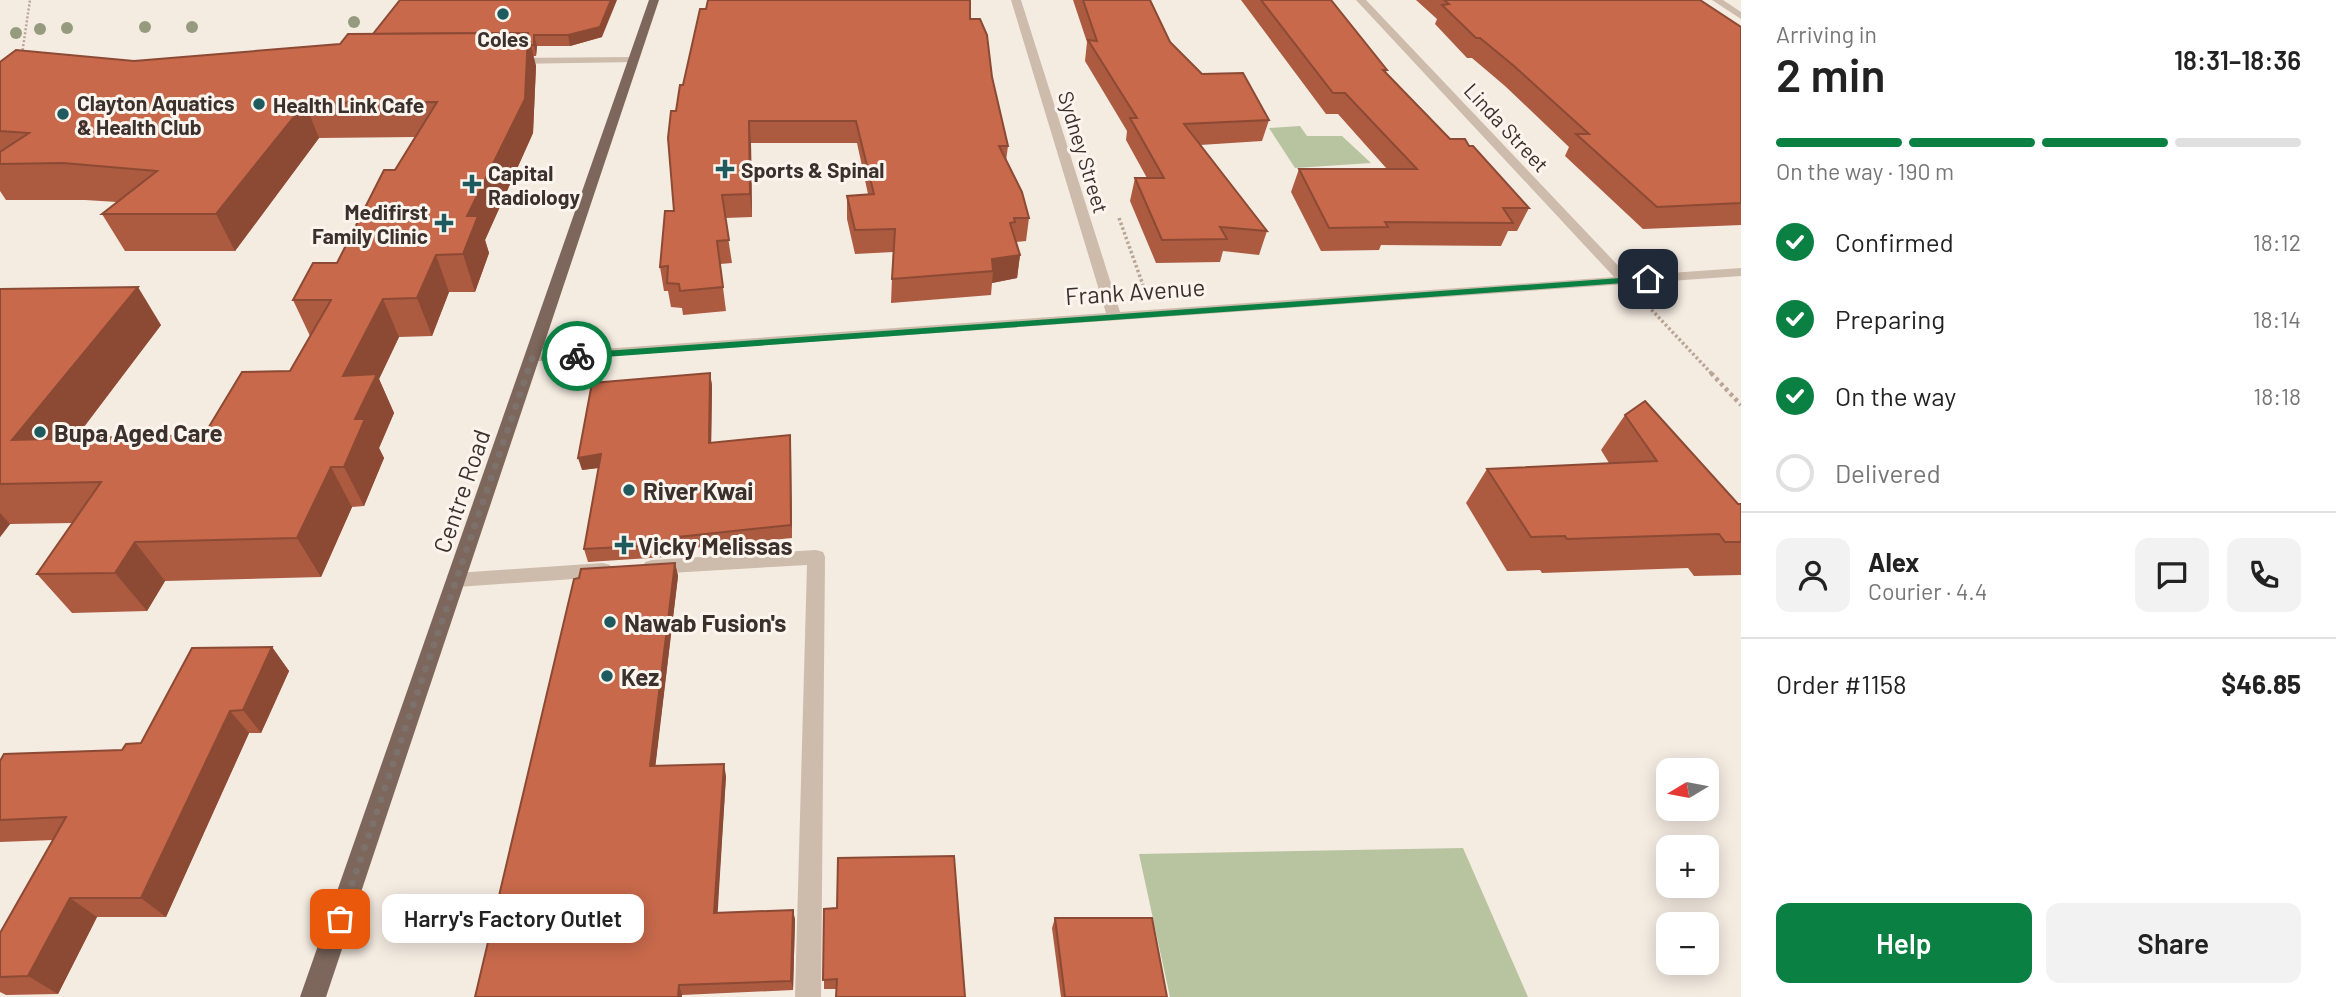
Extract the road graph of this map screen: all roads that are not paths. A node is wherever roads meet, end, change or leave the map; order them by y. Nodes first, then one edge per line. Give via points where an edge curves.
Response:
1 (654, 0) edge
2 (1016, 0) edge
3 (1361, 0) edge
4 (1717, 0) edge
5 (1741, 16) edge
6 (633, 60) junction
7 (492, 61) edge
8 (1741, 272) edge
9 (1625, 280) junction
10 (1114, 315) junction
11 (532, 359) junction
12 (457, 580) junction
13 (313, 997) edge
14 (808, 997) edge

1 - 6 main road, Centre Road
2 - 10 street, Sydney Street
3 - 9 street, Linda Street
4 - 5 street
6 - 7 street
6 - 11 main road, Centre Road
8 - 9 street, Frank Avenue
9 - 10 street, Frank Avenue
10 - 11 street, Frank Avenue
11 - 12 main road, Centre Road
12 - 13 main road, Centre Road
12 - 14 street via 816,557

